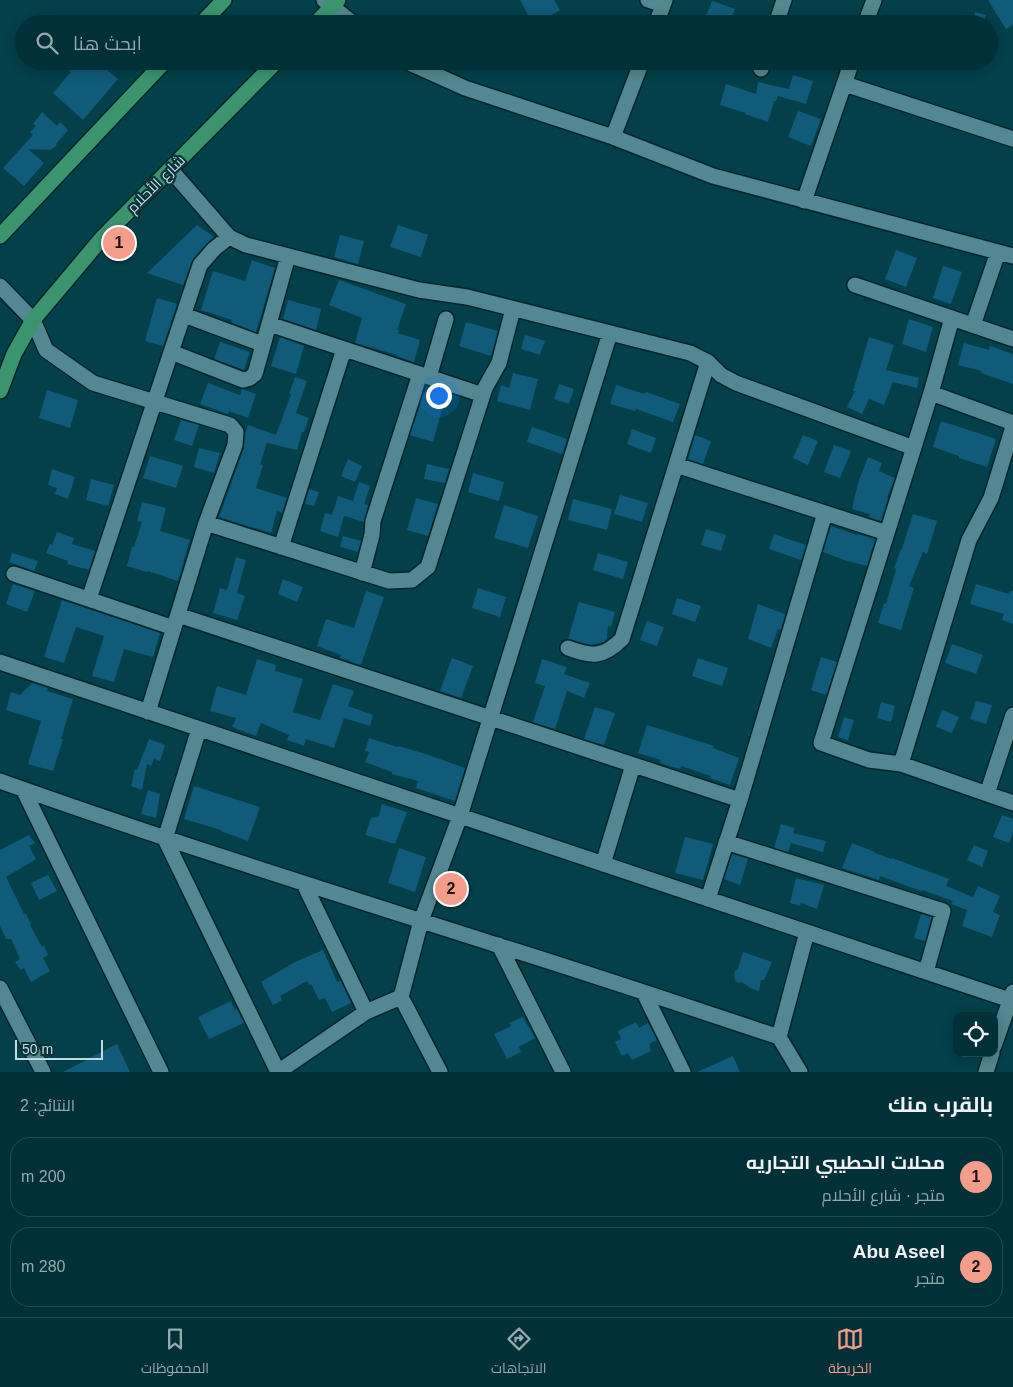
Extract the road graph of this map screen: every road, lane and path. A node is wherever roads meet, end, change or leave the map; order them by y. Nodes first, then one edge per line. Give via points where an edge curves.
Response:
1 (224, 0) edge
2 (648, 0) edge
3 (784, 0) edge
4 (874, 0) edge
5 (331, 2) edge
6 (664, 3) edge
7 (210, 15) edge
8 (322, 15) edge
9 (345, 15) edge
10 (659, 15) edge
11 (779, 15) edge
12 (868, 15) edge
13 (157, 70) edge
14 (269, 70) edge
15 (425, 70) edge
16 (639, 70) edge
17 (849, 70) edge
18 (845, 84) junction
19 (613, 137) junction
20 (1013, 139) edge
21 (170, 170) junction
22 (804, 201) junction
23 (0, 236) edge
24 (229, 237) junction
25 (998, 252) junction
26 (288, 256) junction
27 (1013, 256) edge
28 (855, 285) dead end
29 (0, 286) edge
30 (514, 309) junction
31 (184, 315) junction
32 (952, 318) junction
33 (446, 319) dead end
34 (33, 320) junction
35 (269, 324) junction
36 (973, 325) junction
37 (610, 333) junction
38 (1013, 339) edge
39 (262, 344) junction
40 (344, 349) junction
41 (171, 352) junction
42 (708, 362) junction
43 (425, 376) junction
44 (0, 391) edge
45 (931, 393) junction
46 (483, 395) junction
47 (154, 402) junction
48 (1013, 423) edge
49 (1013, 428) edge
50 (914, 448) junction
51 (676, 465) junction
52 (825, 513) junction
53 (206, 523) junction
54 (888, 533) junction
55 (280, 547) junction
56 (362, 573) junction
57 (14, 574) dead end
58 (89, 599) junction
59 (176, 621) junction
60 (568, 648) dead end
61 (0, 662) edge
62 (148, 712) junction
63 (1013, 714) edge
64 (490, 718) junction
65 (199, 729) junction
66 (900, 764) junction
67 (633, 765) junction
68 (0, 781) edge
69 (23, 790) junction
70 (987, 794) junction
71 (740, 800) junction
72 (1013, 803) edge
73 (460, 816) junction
74 (165, 838) junction
75 (726, 842) junction
76 (602, 864) junction
77 (304, 884) junction
78 (708, 899) junction
79 (421, 921) junction
80 (806, 932) junction
81 (499, 945) junction
82 (926, 972) junction
83 (0, 988) edge
84 (644, 992) junction
85 (1011, 995) edge
86 (401, 997) junction
87 (366, 1012) junction
88 (998, 1034) edge
89 (779, 1037) junction
90 (991, 1057) edge
91 (43, 1072) edge
92 (162, 1072) edge
93 (278, 1072) edge
94 (440, 1072) edge
95 (563, 1072) edge
96 (683, 1072) edge
97 (800, 1072) edge
98 (986, 1072) edge

1 - 7 main road
2 - 6 street
3 - 11 street
4 - 12 street
5 - 8 main road
5 - 9 street
6 - 10 street
13 - 23 main road
14 - 21 main road, شارع الأحلام
15 - 19 street via 466,88
16 - 19 street
17 - 18 street
18 - 20 street
18 - 22 street
19 - 22 street via 713,176
21 - 24 street
21 - 34 main road, شارع الأحلام via 102,238
22 - 25 street
24 - 26 street
24 - 31 street via 200,265
25 - 27 street
25 - 36 street
26 - 30 street via 419,290 468,297
26 - 35 street
28 - 32 street
29 - 34 street
30 - 37 street
30 - 46 street via 499,363
31 - 39 street
31 - 41 street
32 - 36 street
32 - 45 street
33 - 43 street
34 - 44 main road, شارع الأحلام via 14,354
34 - 47 street via 46,350 85,377
35 - 39 street
35 - 40 street
36 - 38 street
37 - 42 street via 690,353
37 - 64 street
39 - 41 street via 255,374 243,380
40 - 43 street
40 - 55 street
41 - 47 street
42 - 50 street via 721,375 736,383
42 - 51 street
43 - 46 street
43 - 56 street via 373,521
45 - 48 street
45 - 50 street
46 - 56 street via 428,567 412,580 390,581
47 - 53 street via 230,425 236,432 235,445
47 - 58 street
49 - 66 street via 991,498 969,540
50 - 54 street
51 - 52 street
51 - 60 street via 622,639 613,648 599,654 585,654
52 - 54 street
52 - 71 street
53 - 55 street
53 - 59 street
54 - 66 street via 821,743 869,760
55 - 56 street
57 - 58 street
58 - 59 street
59 - 62 street
59 - 64 street
61 - 62 street
62 - 65 street
63 - 70 street
64 - 67 street
64 - 73 street
65 - 73 street
65 - 74 street
66 - 70 street
67 - 71 street
67 - 76 street
68 - 69 street
69 - 74 street
69 - 92 street
70 - 72 street
71 - 75 street
73 - 76 street
73 - 79 street
74 - 77 street
74 - 93 street
75 - 78 street
75 - 82 street via 943,911
76 - 78 street
77 - 79 street
77 - 87 street
78 - 80 street
79 - 81 street
79 - 86 street
80 - 82 street
80 - 89 street
81 - 84 street
81 - 95 street
82 - 85 street
83 - 91 street
84 - 89 street
84 - 96 street
85 - 88 street
86 - 87 street
86 - 94 street
87 - 93 street
89 - 97 street
90 - 98 street

